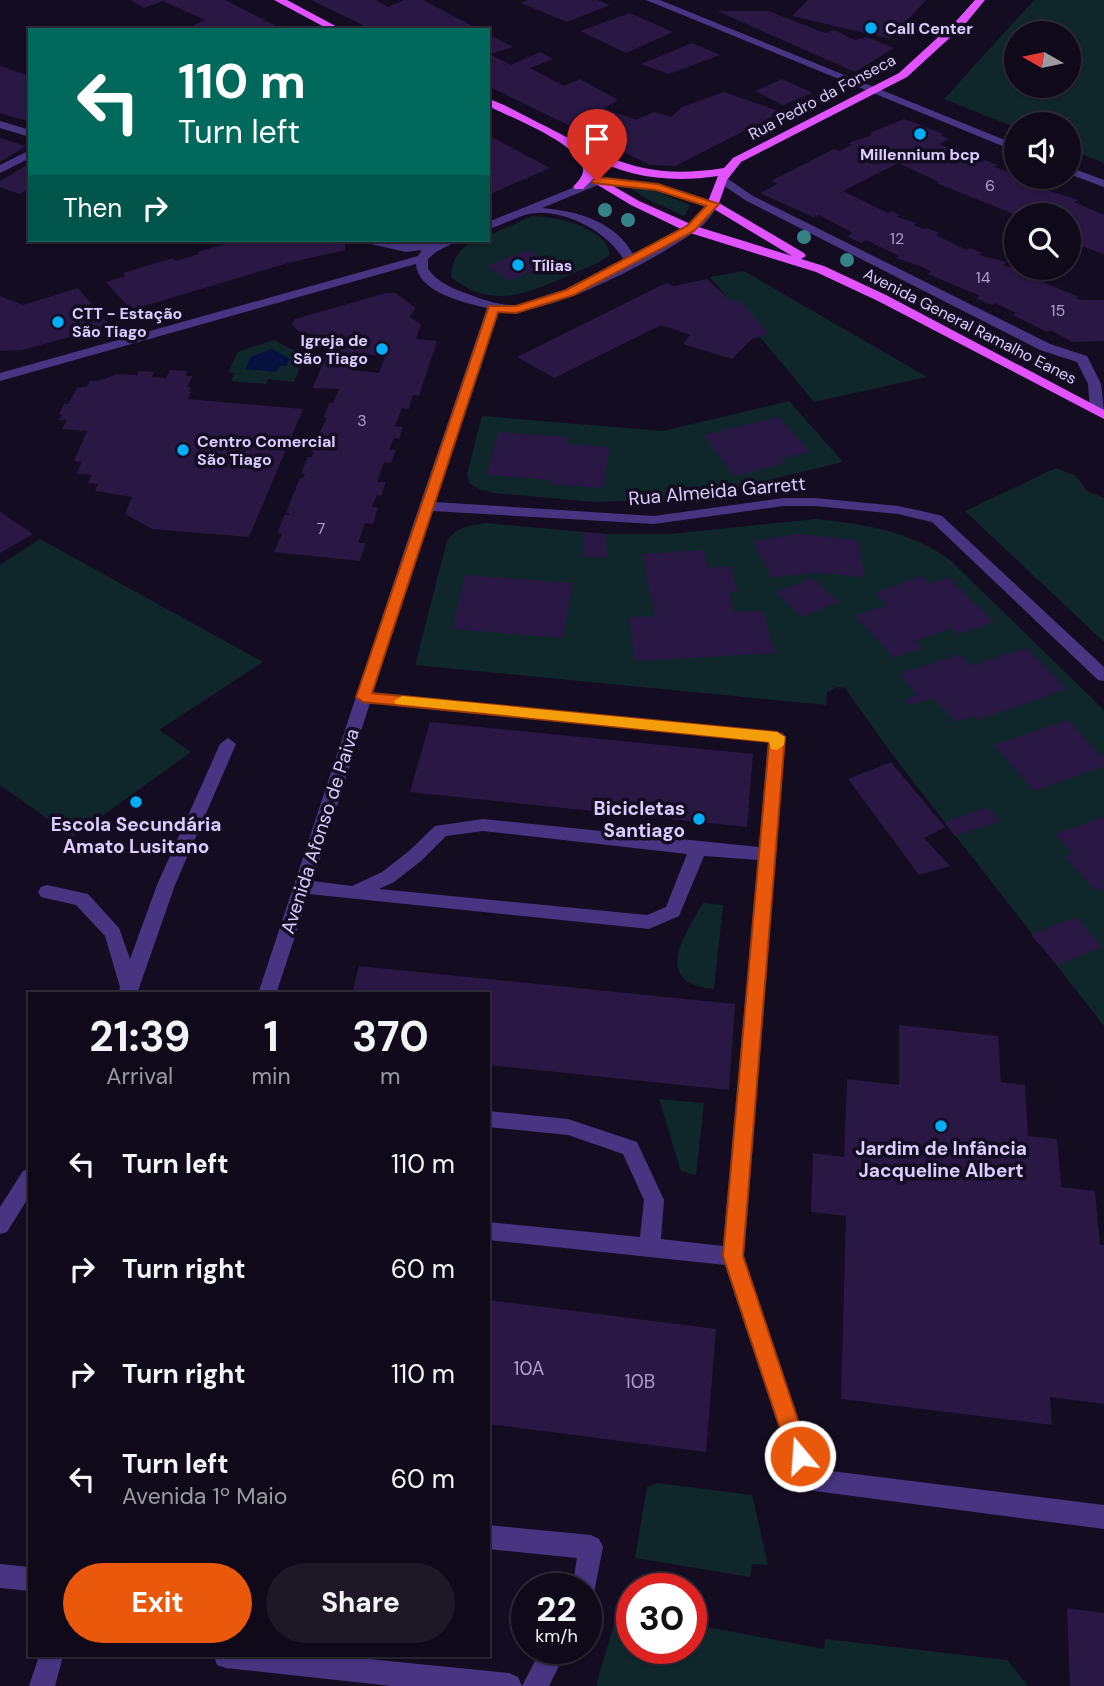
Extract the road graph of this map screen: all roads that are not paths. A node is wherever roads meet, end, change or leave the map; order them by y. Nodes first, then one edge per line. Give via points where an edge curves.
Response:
1 (279, 0) edge
2 (651, 0) edge
3 (980, 0) edge
4 (334, 28) edge
5 (875, 90) junction
6 (490, 103) edge
7 (0, 124) edge
8 (28, 133) edge
9 (568, 142) junction
10 (1004, 144) edge
11 (28, 154) edge
12 (589, 168) junction
13 (0, 170) edge
14 (723, 175) junction
15 (1081, 175) edge
16 (597, 181) junction
17 (1104, 184) edge
18 (579, 187) junction
19 (713, 204) junction
20 (527, 211) junction
21 (490, 225) edge
22 (691, 229) junction
23 (379, 242) edge
24 (448, 242) edge
25 (440, 245) junction
26 (423, 258) junction
27 (631, 262) junction
28 (820, 269) junction
29 (493, 309) junction
30 (0, 377) edge
31 (1100, 413) edge
32 (427, 506) junction
33 (1104, 676) edge
34 (363, 697) junction
35 (228, 744) dead end
36 (698, 849) junction
37 (768, 854) junction
38 (302, 886) junction
39 (47, 892) dead end
40 (354, 894) junction
41 (128, 991) edge
42 (268, 992) edge
43 (490, 1119) edge
44 (28, 1180) edge
45 (0, 1225) edge
46 (490, 1231) edge
47 (650, 1249) junction
48 (733, 1256) junction
49 (1104, 1517) edge
50 (490, 1537) edge
51 (587, 1573) edge
52 (0, 1576) edge
53 (28, 1579) edge
54 (51, 1657) edge
55 (235, 1657) edge
56 (547, 1664) edge
57 (42, 1686) edge
58 (509, 1686) edge
59 (535, 1686) edge

1 - 4 main road
2 - 5 street
3 - 5 main road, Rua Pedro da Fonseca via 903,75
5 - 10 street
5 - 14 main road, Rua Pedro da Fonseca via 737,160
6 - 9 main road
7 - 8 street
9 - 12 main road
9 - 14 main road via 635,171
11 - 13 street
12 - 16 main road
12 - 18 main road
14 - 19 main road
14 - 31 street via 734,190 1045,347 1082,359 1094,383
15 - 17 street
16 - 18 street
16 - 19 street via 658,187
16 - 22 main road, Avenida General Ramalho Eanes
18 - 20 street
19 - 22 street
19 - 28 main road, Avenida General Ramalho Eanes
20 - 21 street
20 - 27 street via 568,214 587,222 619,242
22 - 27 street
22 - 28 main road, Avenida General Ramalho Eanes
23 - 25 street via 406,248
24 - 25 street
25 - 26 street
26 - 29 street via 424,272 437,284
26 - 30 street
27 - 29 street via 541,304
28 - 31 main road, Avenida General Ramalho Eanes
29 - 32 street, Avenida Afonso de Paiva
32 - 33 street, Rua Almeida Garrett via 653,520 783,502 815,502 926,516 937,519 984,560
32 - 34 street, Avenida Afonso de Paiva
34 - 37 street via 777,737
34 - 38 street, Avenida Afonso de Paiva
35 - 41 street via 166,885
36 - 37 street
36 - 40 street via 483,825 440,830 388,877
36 - 40 street via 673,911 649,922
37 - 48 street
38 - 40 street
38 - 42 street, Avenida Afonso de Paiva
39 - 41 street via 82,899 113,933
43 - 47 street via 568,1127 630,1148 654,1200
44 - 45 street
46 - 47 street
47 - 48 street
48 - 49 street via 807,1479
50 - 51 street via 591,1547
52 - 53 street
54 - 57 street
55 - 58 street
56 - 59 street

